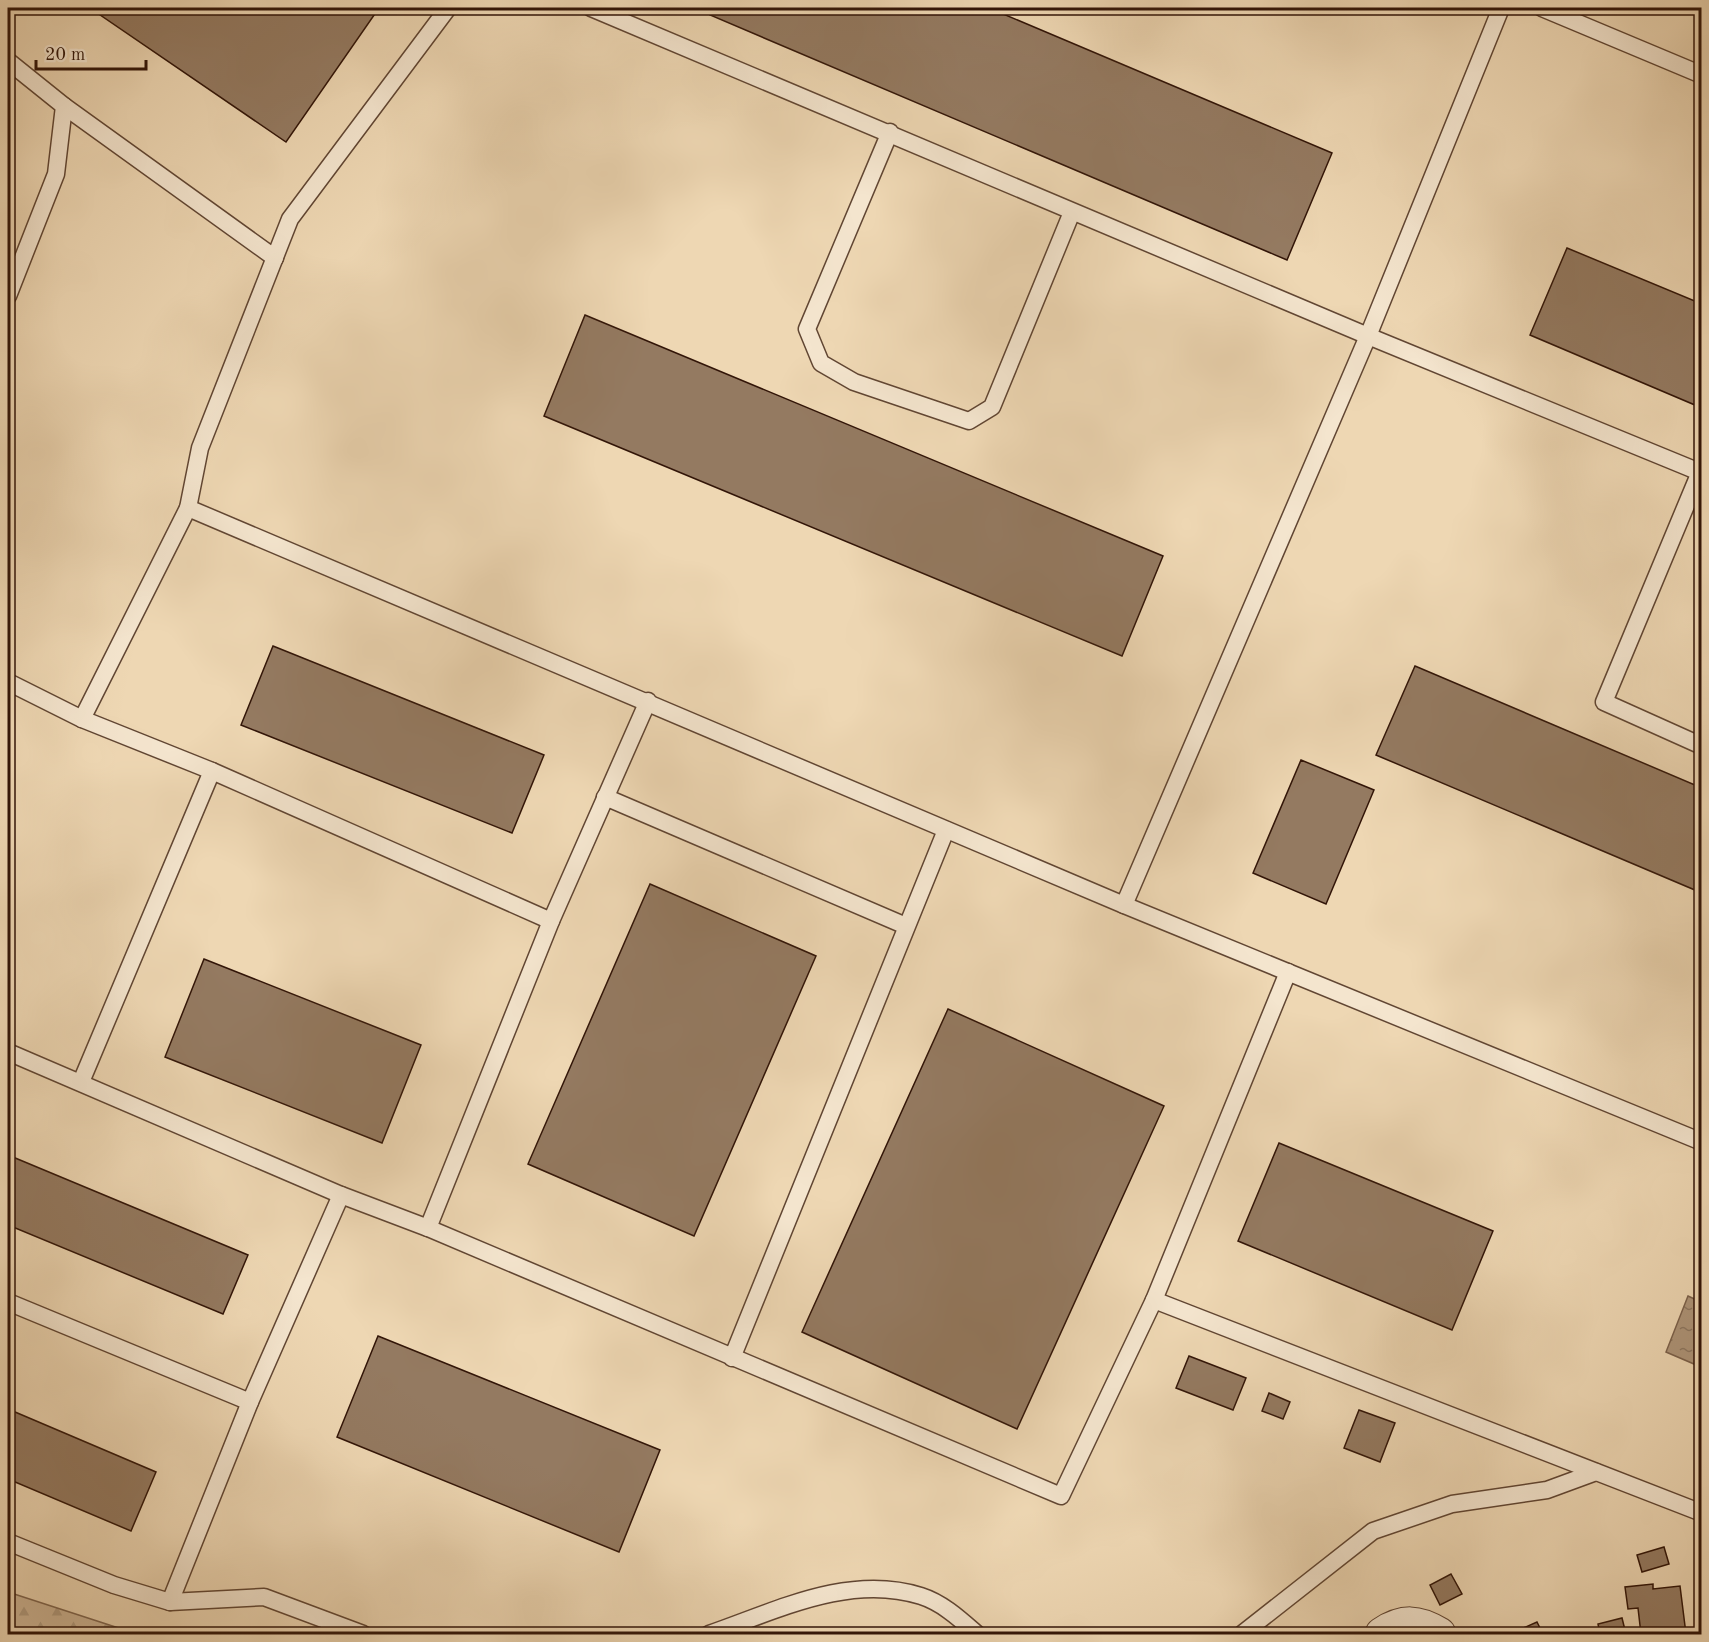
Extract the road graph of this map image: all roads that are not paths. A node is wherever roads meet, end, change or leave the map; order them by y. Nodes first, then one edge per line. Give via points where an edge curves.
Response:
1 (448, 8) edge
2 (591, 8) edge
3 (1501, 8) edge
4 (1542, 8) edge
5 (8, 62) edge
6 (1701, 75) edge
7 (64, 106) junction
8 (890, 132) junction
9 (1072, 212) junction
10 (275, 258) junction
11 (8, 296) edge
12 (1368, 336) junction
13 (1701, 472) edge
14 (188, 508) junction
15 (8, 682) edge
16 (648, 701) junction
17 (82, 719) junction
18 (1701, 746) edge
19 (212, 771) junction
20 (605, 797) junction
21 (946, 830) junction
22 (1124, 905) junction
23 (550, 921) junction
24 (906, 926) junction
25 (1288, 972) junction
26 (8, 1052) edge
27 (81, 1082) junction
28 (1701, 1142) edge
29 (341, 1195) junction
30 (428, 1228) junction
31 (1154, 1300) junction
32 (8, 1302) edge
33 (732, 1358) junction
34 (250, 1402) junction
35 (1596, 1472) junction
36 (1701, 1513) edge
37 (8, 1542) edge
38 (170, 1602) junction
39 (363, 1635) edge
40 (709, 1635) edge
41 (977, 1635) edge
42 (1242, 1635) edge
43 (1382, 1635) edge
44 (1439, 1635) edge

1 - 10 lane via 290,219
2 - 8 lane
3 - 12 lane
4 - 6 lane
5 - 7 lane
7 - 10 lane
7 - 11 lane via 56,174
8 - 9 lane
8 - 9 lane via 807,329 821,363 854,382 969,421 992,407
9 - 12 lane
10 - 14 lane via 200,448
12 - 13 lane
12 - 22 lane
13 - 18 lane via 1604,702
14 - 16 lane
14 - 17 lane
15 - 17 lane
16 - 20 lane
16 - 21 lane
17 - 19 lane
19 - 23 lane
19 - 27 lane
20 - 23 lane
20 - 24 lane
21 - 22 lane
21 - 24 lane
22 - 25 lane
23 - 30 lane
24 - 33 lane
25 - 28 lane
25 - 31 lane
26 - 27 lane
27 - 29 lane
29 - 30 lane
29 - 34 lane
30 - 33 lane
31 - 33 lane via 1061,1496
31 - 35 lane
32 - 34 lane
34 - 38 lane
35 - 36 lane
35 - 42 lane via 1547,1490 1452,1504 1373,1531
37 - 38 lane via 114,1585
38 - 39 lane via 264,1597
40 - 41 lane via 837,1590 875,1588 922,1596 954,1614
43 - 44 street via 1394,1626 1422,1623

